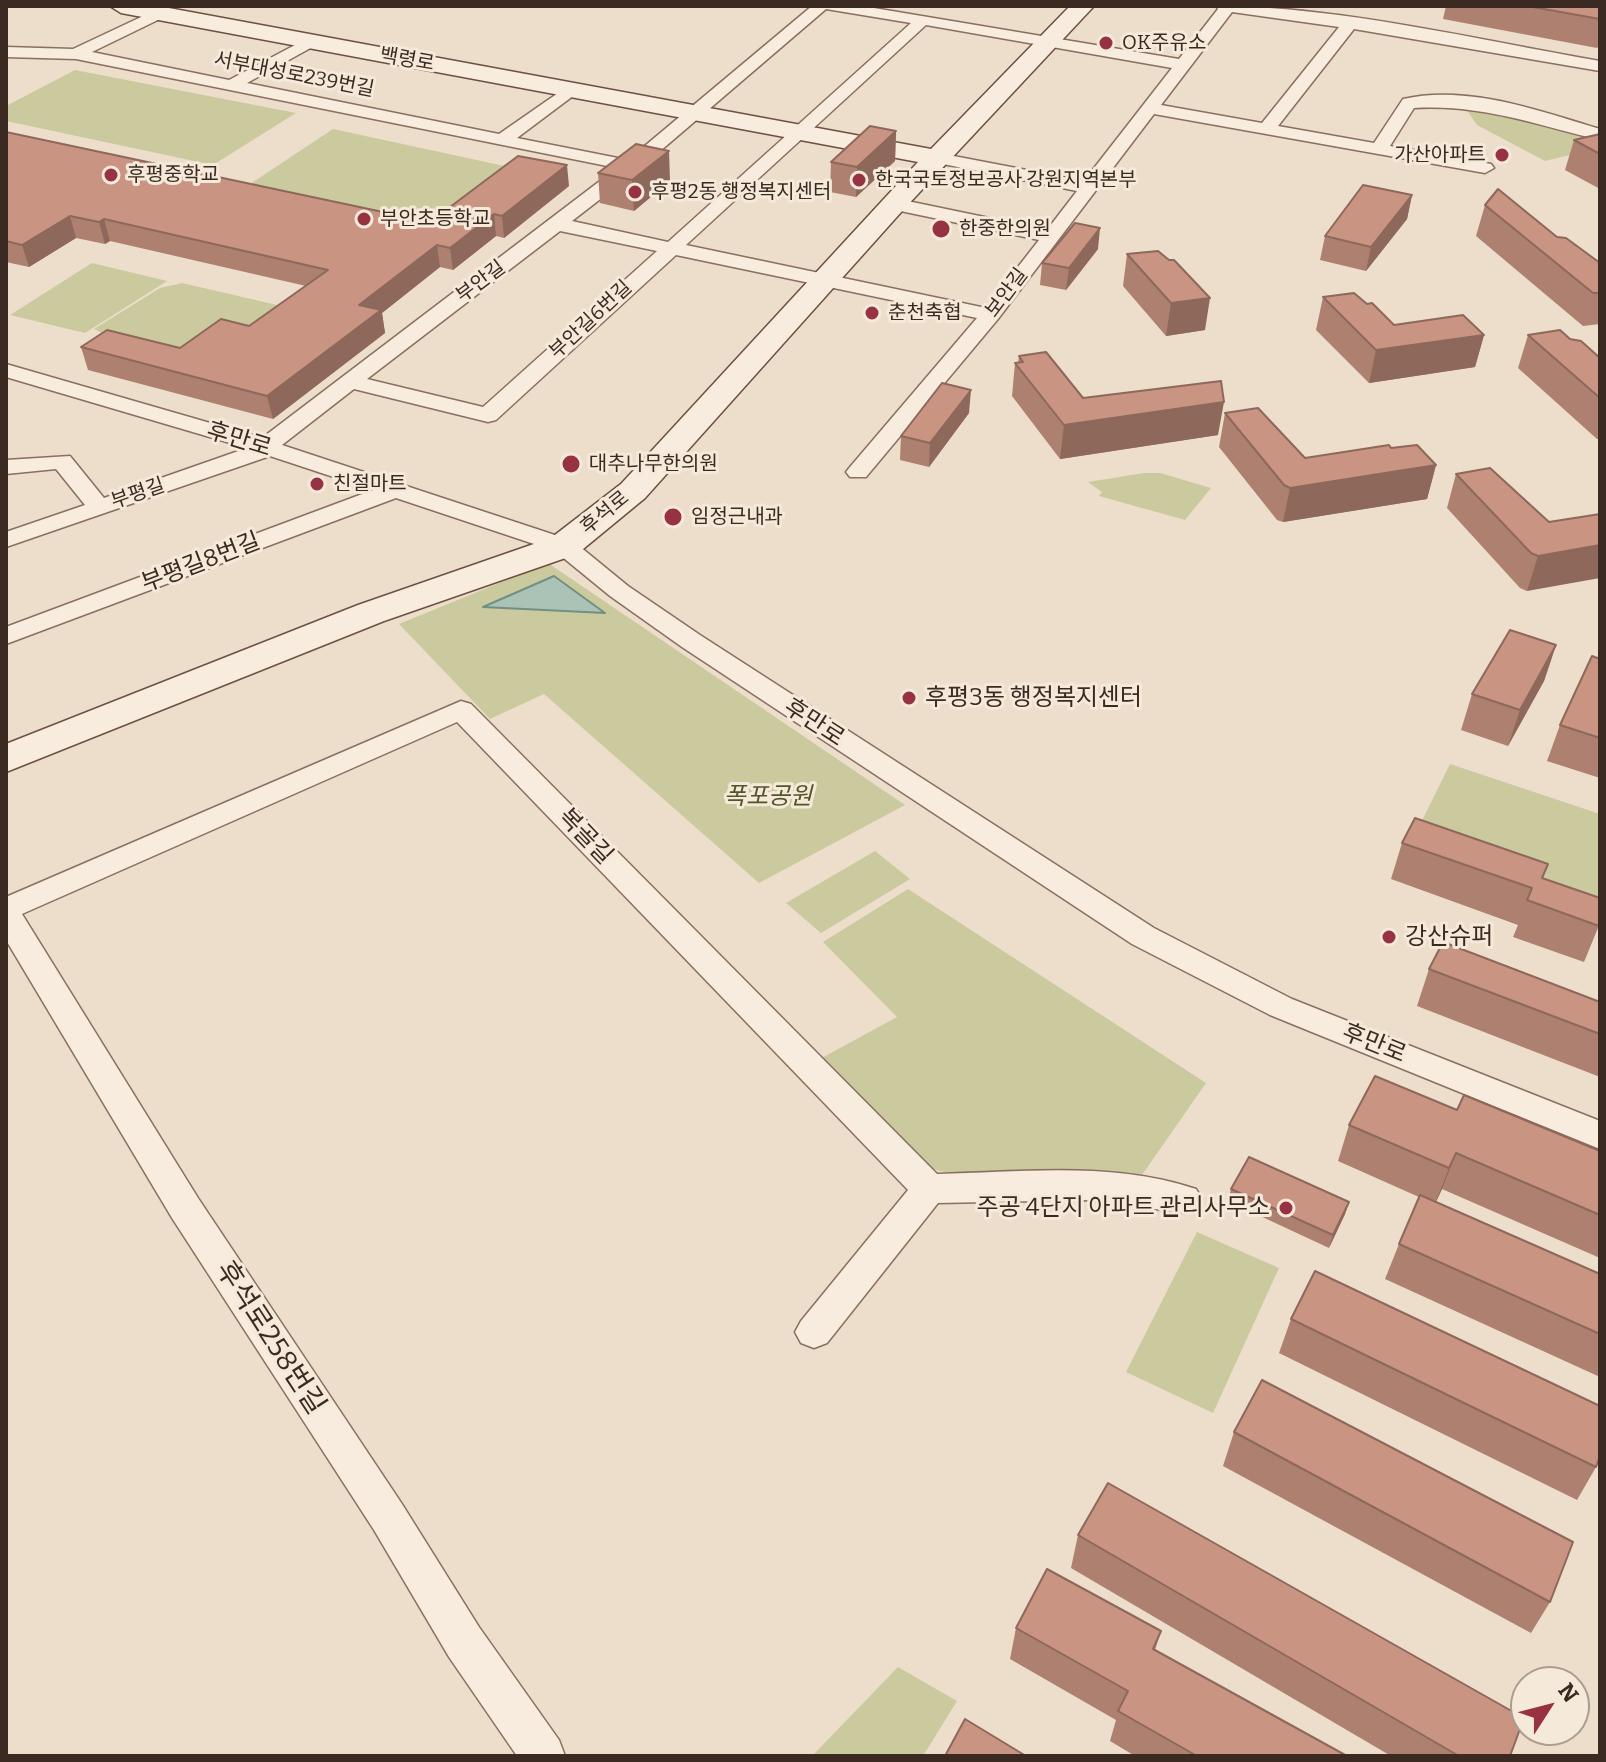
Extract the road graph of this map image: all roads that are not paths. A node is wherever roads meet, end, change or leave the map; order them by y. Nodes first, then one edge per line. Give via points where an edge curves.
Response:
1 (121, 6) edge
2 (821, 6) edge
3 (832, 6) edge
4 (1083, 6) edge
5 (1227, 6) edge
6 (158, 14) junction
7 (923, 20) junction
8 (1350, 24) junction
9 (1050, 41) junction
10 (310, 42) junction
11 (6, 52) edge
12 (76, 54) junction
13 (1183, 65) junction
14 (1600, 66) edge
15 (232, 85) junction
16 (571, 89) junction
17 (1148, 108) junction
18 (694, 112) junction
19 (1266, 129) junction
20 (800, 132) junction
21 (1600, 135) edge
22 (504, 139) junction
23 (1379, 149) junction
24 (938, 158) junction
25 (632, 166) junction
26 (1485, 168) dead end
27 (1086, 187) junction
28 (893, 204) junction
29 (556, 224) junction
30 (1050, 236) junction
31 (670, 247) junction
32 (828, 278) junction
33 (991, 315) junction
34 (6, 370) edge
35 (351, 382) junction
36 (267, 448) junction
37 (6, 467) edge
38 (858, 472) dead end
39 (395, 490) junction
40 (100, 508) junction
41 (6, 540) edge
42 (564, 546) junction
43 (6, 636) edge
44 (6, 759) edge
45 (6, 912) edge
46 (1600, 1135) edge
47 (929, 1189) junction
48 (1184, 1199) dead end
49 (814, 1332) dead end
50 (543, 1756) edge

1 - 6 street, 백령로
2 - 18 street
3 - 7 street
4 - 9 street, 후석로
5 - 8 street
5 - 13 street, 보안길
6 - 10 street, 백령로
6 - 12 street, 서부대성로239번길
7 - 9 street
7 - 20 street
8 - 14 street
8 - 19 street
9 - 13 street
9 - 24 street, 후석로
10 - 15 street
10 - 16 street, 백령로
11 - 12 street, 서부대성로239번길
12 - 15 street, 서부대성로239번길
13 - 17 street, 보안길
15 - 22 street, 서부대성로239번길
16 - 18 street, 백령로
16 - 22 street
17 - 19 street
17 - 27 street, 보안길
18 - 20 street, 백령로
18 - 25 street, 부안길
19 - 23 street
20 - 24 street, 백령로
20 - 31 street, 부안길6번길
21 - 23 street via 1502,107 1437,100 1409,103
22 - 25 street, 서부대성로239번길
23 - 26 street
24 - 27 street
24 - 28 street, 후석로
25 - 29 street, 부안길
27 - 30 street, 보안길
28 - 30 street
28 - 32 street, 후석로
29 - 31 street
29 - 35 street, 부안길
30 - 33 street, 보안길
31 - 32 street
31 - 35 street, 부안길6번길 via 488,415
32 - 33 street
32 - 42 street, 후석로 via 633,491
33 - 38 street, 보안길
34 - 36 street, 후만로
35 - 36 street, 부안길
36 - 39 street, 후만로
36 - 40 street, 부평길
37 - 40 street via 62,461
39 - 42 street, 후만로
39 - 43 street, 부평길8번길
40 - 41 street, 부평길
42 - 44 street, 후석로 via 371,613
42 - 46 street, 후만로 via 691,641 1143,936 1281,1007
45 - 47 street, 복골길 via 461,710
45 - 50 street, 후석로258번길 via 185,1208
47 - 48 street via 1151,1190
47 - 49 street

